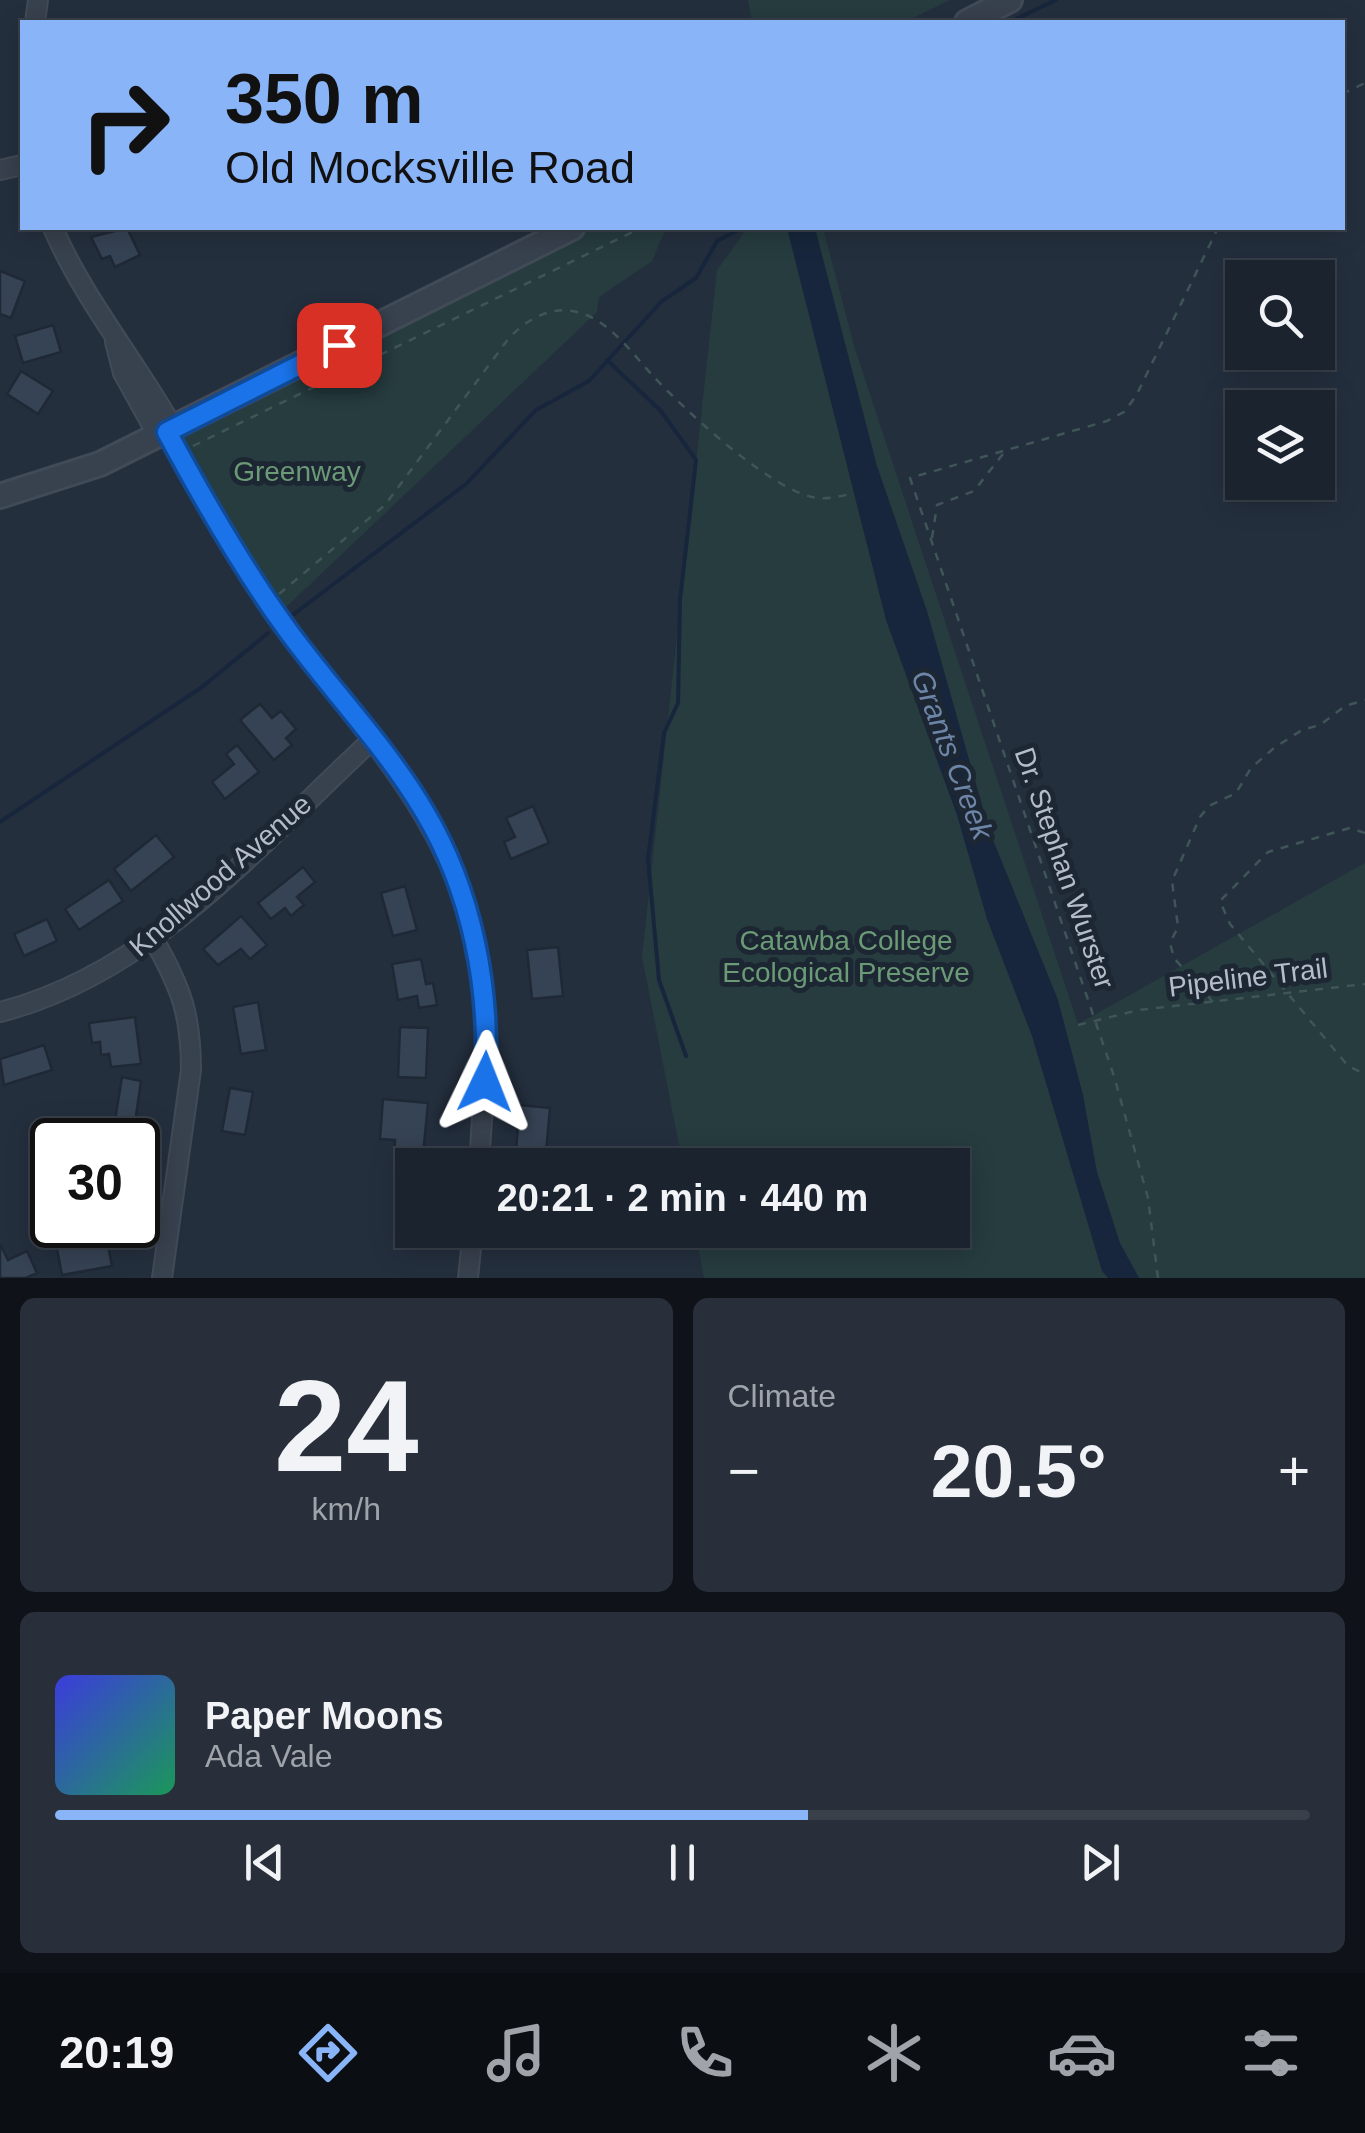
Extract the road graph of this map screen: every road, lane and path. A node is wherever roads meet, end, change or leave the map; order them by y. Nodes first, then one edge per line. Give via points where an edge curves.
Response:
1 (1010, 0) edge
2 (971, 20) edge
3 (54, 230) edge
4 (568, 230) edge
5 (636, 230) edge
6 (1217, 230) edge
7 (169, 437) junction
8 (1006, 449) junction
9 (850, 494) dead end
10 (0, 496) edge
11 (931, 539) junction
12 (275, 596) dead end
13 (1365, 700) edge
14 (372, 740) junction
15 (1365, 834) edge
16 (154, 940) junction
17 (1365, 984) edge
18 (1288, 992) junction
19 (1214, 1002) junction
20 (0, 1012) edge
21 (1096, 1021) junction
22 (1078, 1025) dead end
23 (1365, 1074) edge
24 (480, 1148) edge
25 (471, 1248) edge
26 (162, 1278) edge
27 (468, 1278) edge
28 (1158, 1278) edge

1 - 2 street
3 - 7 street via 115,341 136,363
4 - 7 street
5 - 7 path
6 - 8 path via 1130,405 1108,421
7 - 10 street
7 - 14 street via 267,602
8 - 11 path via 974,492 937,505
8 - 11 path, Dr. Stephan Wurster via 910,478
9 - 12 path via 817,498 775,482 671,394 606,328 572,310 545,314 524,324 495,354 384,505
11 - 21 path, Dr. Stephan Wurster
13 - 19 path via 1274,748 1236,793 1208,806 1180,854 1172,881 1178,927 1170,943 1174,958
14 - 16 street, Knollwood Avenue
14 - 24 street via 435,832 472,930 486,1040
15 - 18 path via 1350,828 1268,852 1220,901 1230,924
16 - 20 street, Knollwood Avenue via 74,986
16 - 26 street via 182,990 191,1036
17 - 18 path, Pipeline Trail
18 - 19 path, Pipeline Trail
18 - 23 path via 1348,1066
19 - 21 path, Pipeline Trail
21 - 22 path, Pipeline Trail
21 - 28 path, Dr. Stephan Wurster via 1148,1198
25 - 27 street

